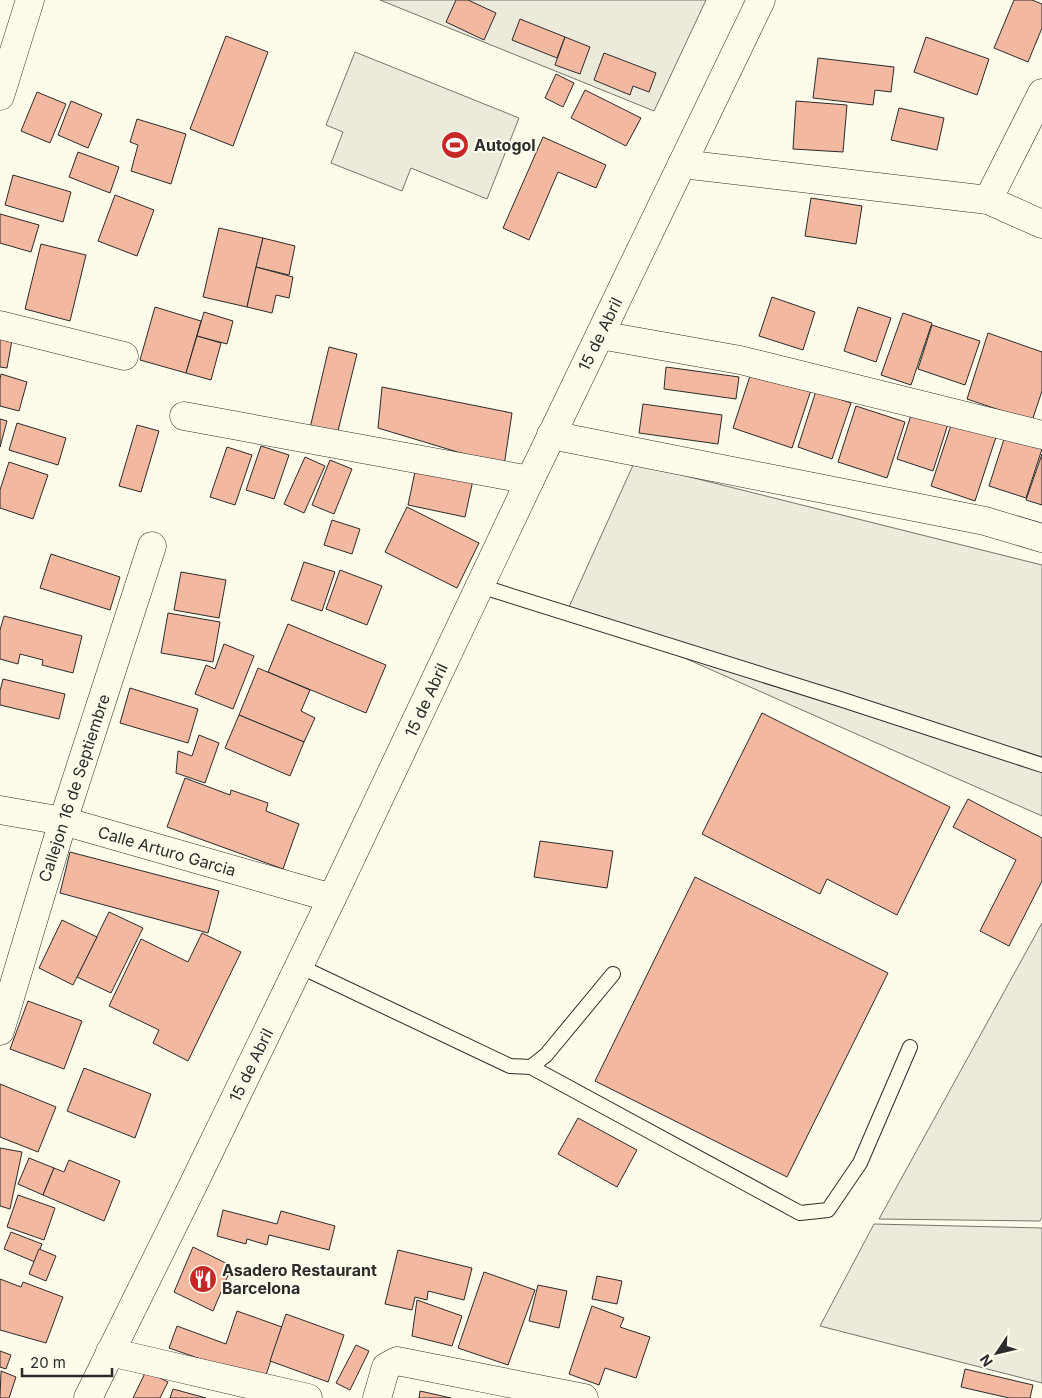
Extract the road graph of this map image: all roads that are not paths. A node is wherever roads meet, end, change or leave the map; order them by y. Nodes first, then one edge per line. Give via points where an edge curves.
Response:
1 (30, 0) edge
2 (761, 0) edge
3 (1042, 93) edge
4 (0, 96) edge
5 (682, 164) junction
6 (988, 200) junction
7 (1042, 224) edge
8 (0, 326) edge
9 (600, 334) junction
10 (124, 356) dead end
11 (184, 416) dead end
12 (1042, 435) edge
13 (551, 436) junction
14 (530, 480) junction
15 (1042, 538) edge
16 (152, 546) dead end
17 (480, 586) junction
18 (1042, 765) edge
19 (0, 810) edge
20 (63, 821) junction
21 (332, 898) junction
22 (299, 966) junction
23 (613, 974) dead end
24 (0, 1031) edge
25 (910, 1047) dead end
26 (531, 1067) junction
27 (110, 1352) junction
28 (88, 1398) edge
29 (308, 1398) edge
30 (378, 1398) edge
31 (584, 1398) edge

1 - 4 street
2 - 5 street, 15 de Abril
3 - 6 street
5 - 6 street
5 - 9 street, 15 de Abril
6 - 7 street
8 - 10 street
9 - 12 street via 740,360
9 - 13 street, 15 de Abril
11 - 14 street
13 - 14 street, 15 de Abril
13 - 15 street via 985,521
14 - 17 street, 15 de Abril
16 - 20 street, Callejon 16 de Septiembre
17 - 18 lane
17 - 21 street, 15 de Abril
19 - 20 street, Calle Arturo Garcia
20 - 21 street, Calle Arturo Garcia
20 - 24 street, Callejon 16 de Septiembre
21 - 22 street, 15 de Abril
22 - 26 lane via 510,1066
22 - 27 street, 15 de Abril
23 - 26 lane via 546,1055
25 - 26 lane via 860,1163 828,1210 800,1213
27 - 28 street, 15 de Abril
27 - 29 street
30 - 31 street via 386,1366 397,1361

